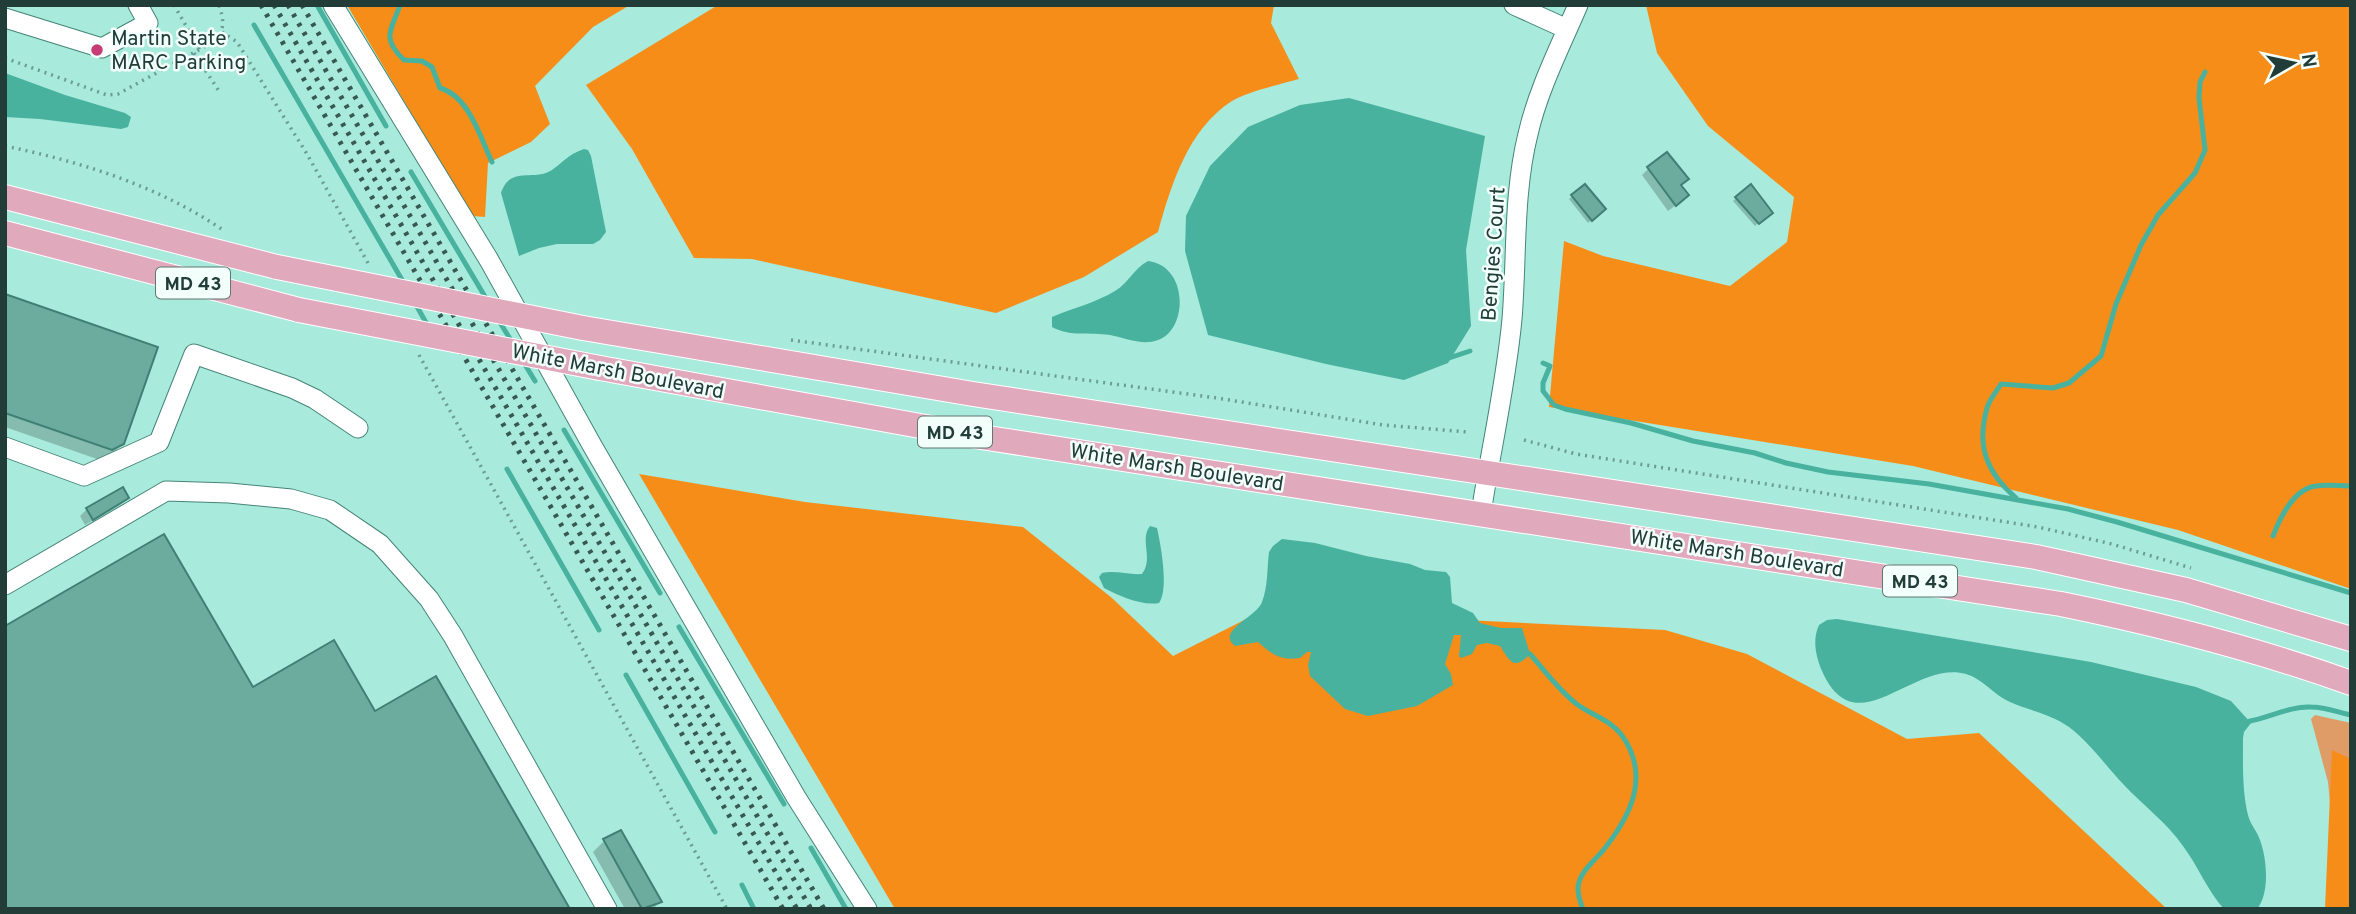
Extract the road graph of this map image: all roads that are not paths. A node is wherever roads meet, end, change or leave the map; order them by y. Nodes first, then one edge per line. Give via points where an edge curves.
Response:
1 (138, 5) edge
2 (333, 5) edge
3 (1514, 5) edge
4 (1577, 5) edge
5 (5, 18) edge
6 (1567, 29) junction
7 (5, 197) edge
8 (5, 233) edge
9 (358, 428) dead end
10 (5, 447) edge
11 (1487, 473) junction
12 (1481, 513) junction
13 (5, 585) edge
14 (2351, 639) edge
15 (2351, 683) edge
16 (607, 909) edge
17 (867, 909) edge

1 - 5 street via 148,23 102,48
2 - 17 street via 489,260 796,797
3 - 6 street
4 - 6 street, Bengies Court
6 - 11 street, Bengies Court via 1536,107 1523,160 1508,351
7 - 11 main road, White Marsh Boulevard / MD 43, bridge via 277,267 583,328 972,394
8 - 12 main road, White Marsh Boulevard / MD 43, bridge via 299,310 600,368 981,437
9 - 10 street via 292,388 194,354 159,442 84,476
11 - 12 street, Bengies Court
11 - 14 main road, White Marsh Boulevard / MD 43 via 2036,557 2186,590
12 - 15 main road, White Marsh Boulevard / MD 43 via 2061,604 2179,631
13 - 16 street via 166,491 291,499 330,510 380,544 429,599

